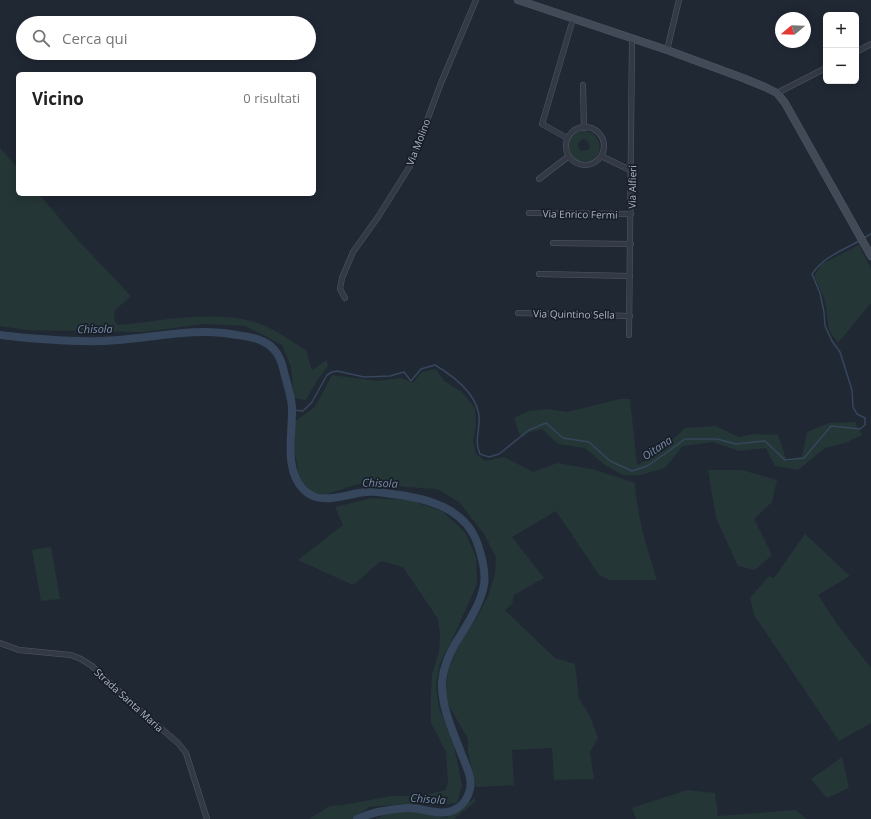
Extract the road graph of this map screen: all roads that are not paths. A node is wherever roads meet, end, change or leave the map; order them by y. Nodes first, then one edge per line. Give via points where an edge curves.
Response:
1 (476, 0) edge
2 (518, 0) edge
3 (679, 0) edge
4 (573, 19) junction
5 (632, 39) junction
6 (871, 44) edge
7 (667, 50) junction
8 (859, 50) edge
9 (823, 70) edge
10 (583, 85) dead end
11 (777, 93) junction
12 (584, 128) junction
13 (567, 138) junction
14 (568, 156) junction
15 (601, 156) junction
16 (632, 171) junction
17 (539, 179) dead end
18 (529, 213) dead end
19 (631, 214) junction
20 (553, 243) dead end
21 (631, 244) junction
22 (871, 256) edge
23 (539, 274) dead end
24 (630, 276) junction
25 (345, 298) dead end
26 (518, 313) dead end
27 (630, 316) junction
28 (629, 335) dead end
29 (0, 643) edge
30 (207, 819) edge

1 - 25 street, Via Molino via 410,166 353,252 340,289
2 - 4 street
3 - 7 street
4 - 5 street
4 - 13 street via 542,124
5 - 7 street
5 - 16 street, Via Alfieri
6 - 8 street
7 - 11 street via 765,86
9 - 11 street
10 - 12 street
11 - 22 street
12 - 13 street via 574,130
12 - 15 street via 593,129 602,137 604,150
13 - 14 street
14 - 15 street via 577,163 588,165
14 - 17 street
15 - 16 street
16 - 19 street, Via Alfieri
18 - 19 street, Via Enrico Fermi
19 - 21 street, Via Alfieri
20 - 21 street
21 - 24 street, Via Alfieri
23 - 24 street
24 - 27 street, Via Alfieri
26 - 27 street, Via Quintino Sella
27 - 28 street, Via Alfieri
29 - 30 street, Strada Santa Maria via 19,650 71,655 92,666 186,753

